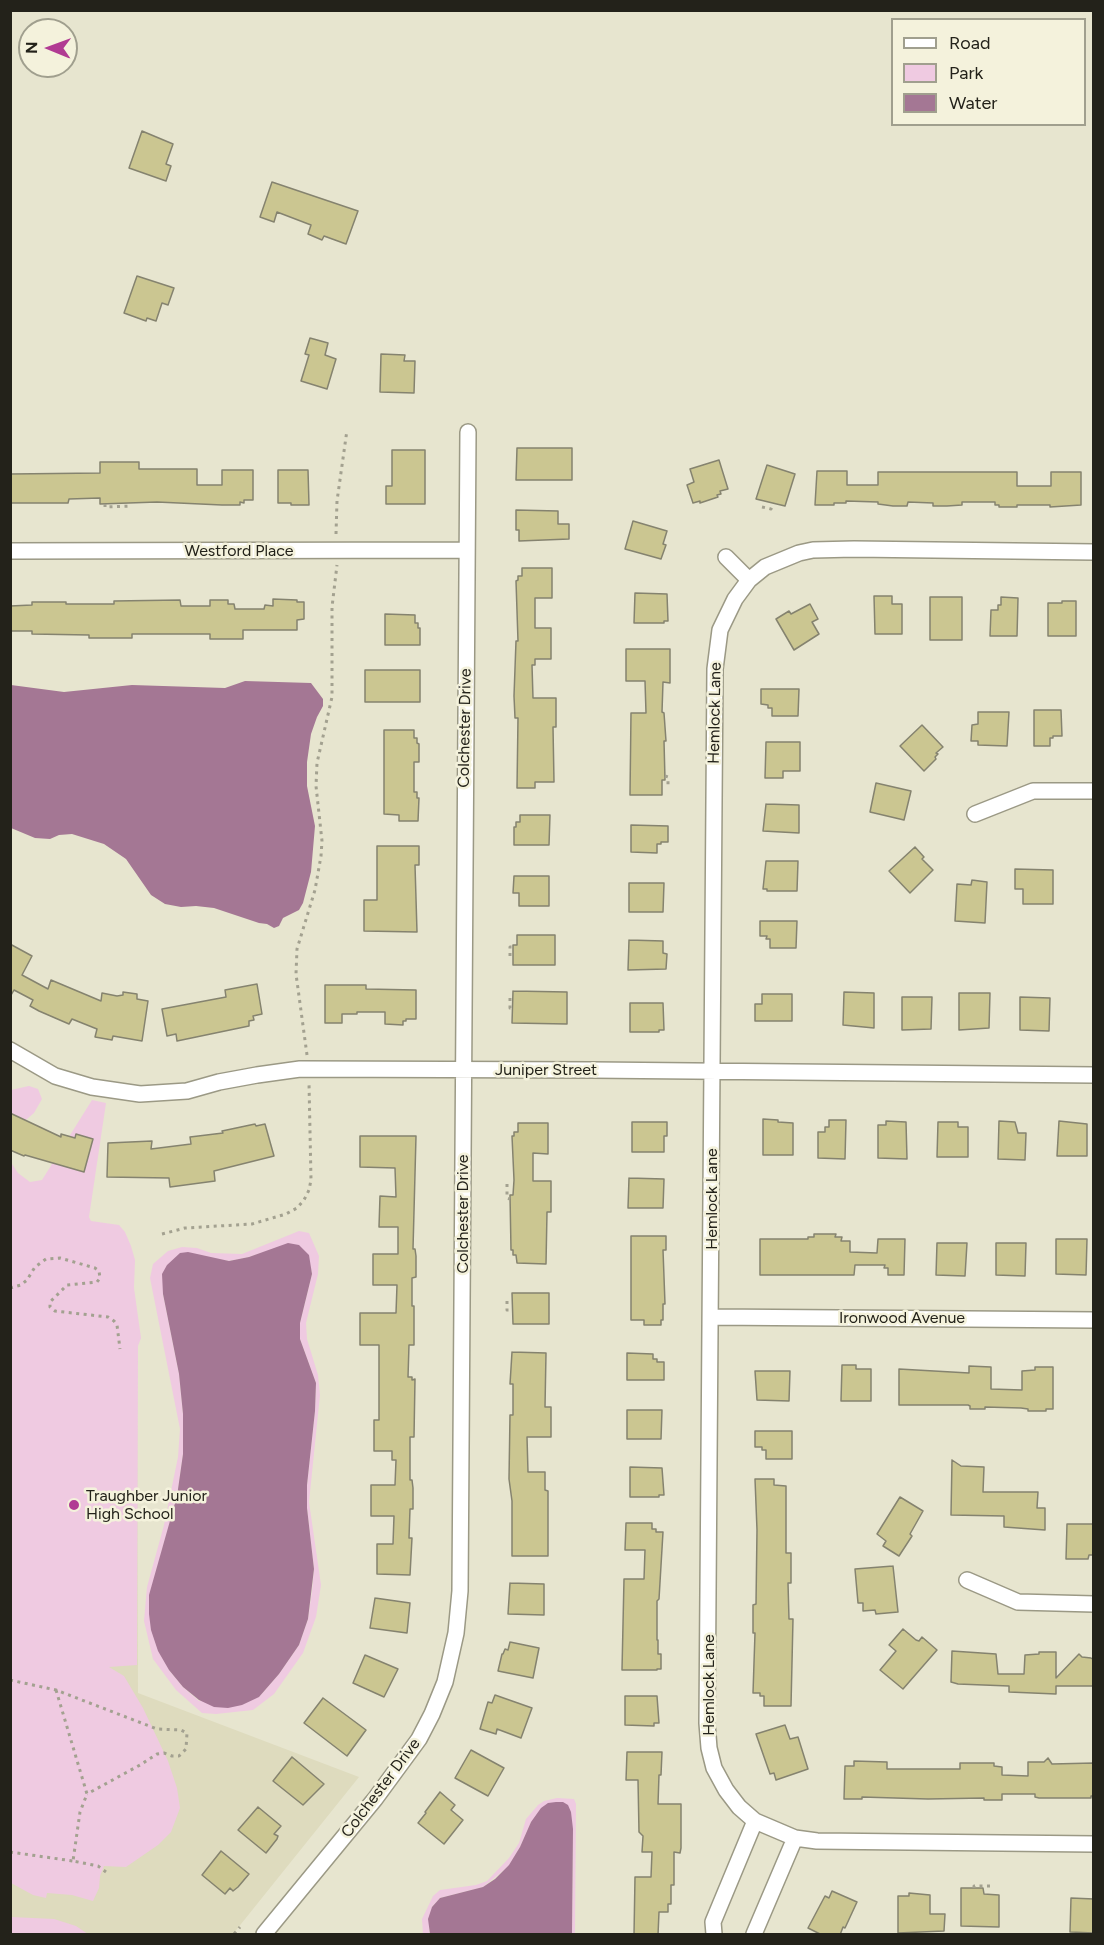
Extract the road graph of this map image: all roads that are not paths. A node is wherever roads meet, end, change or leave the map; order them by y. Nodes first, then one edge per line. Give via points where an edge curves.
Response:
1 (468, 432) dead end
2 (467, 550) junction
3 (10, 551) edge
4 (1094, 552) edge
5 (726, 557) dead end
6 (750, 580) junction
7 (1094, 791) edge
8 (975, 814) dead end
9 (10, 1050) edge
10 (464, 1070) junction
11 (713, 1072) junction
12 (1094, 1075) edge
13 (711, 1317) junction
14 (1094, 1320) edge
15 (967, 1580) dead end
16 (1094, 1604) edge
17 (755, 1821) junction
18 (795, 1838) junction
19 (1094, 1844) edge
20 (264, 1935) edge
21 (714, 1935) edge
22 (754, 1935) edge

1 - 2 street, Colchester Drive
2 - 3 street, Westford Place
2 - 10 street, Colchester Drive
4 - 6 street, Hemlock Lane via 813,550 783,558
5 - 6 street
6 - 11 street, Hemlock Lane via 723,622 715,663
7 - 8 street via 1034,791
9 - 10 street, Juniper Street via 55,1076 92,1087 140,1094 187,1091 247,1076 300,1069
10 - 11 street, Juniper Street
10 - 20 street, Colchester Drive via 459,1598 449,1669 432,1714 408,1756
11 - 12 street, Juniper Street
11 - 13 street, Hemlock Lane
13 - 14 street, Ironwood Avenue
13 - 17 street, Hemlock Lane via 707,1723 714,1768 739,1807
15 - 16 street via 1018,1602
17 - 18 street, Hemlock Lane
17 - 21 street via 713,1922
18 - 19 street, Hemlock Lane
18 - 22 street

